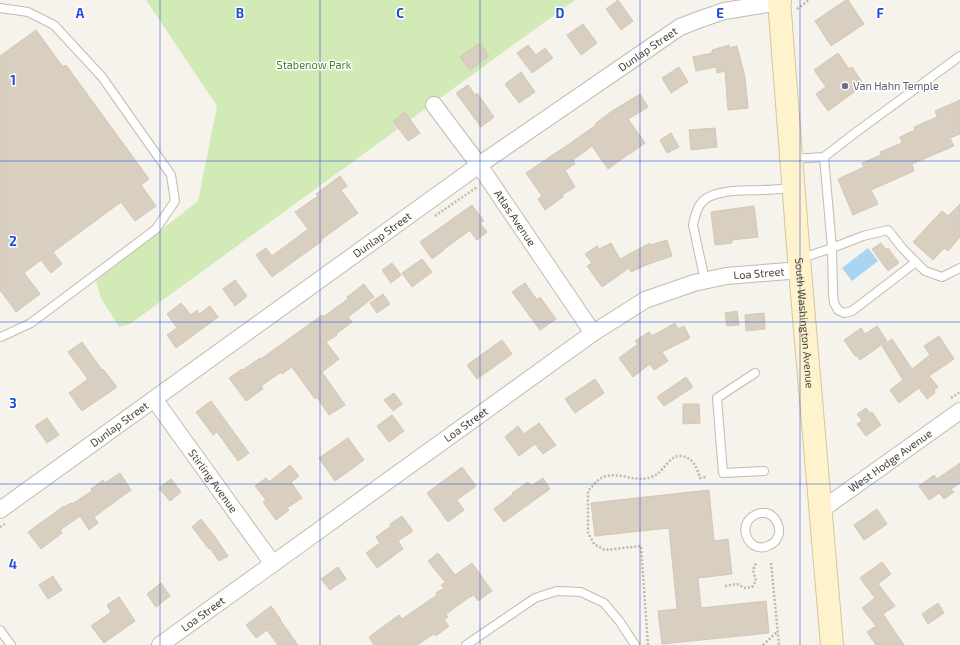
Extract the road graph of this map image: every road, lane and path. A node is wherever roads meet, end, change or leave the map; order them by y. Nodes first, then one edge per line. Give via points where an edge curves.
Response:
1 (809, 0) edge
2 (785, 3) edge
3 (0, 8) edge
4 (960, 56) edge
5 (434, 105) dead end
6 (824, 156) junction
7 (792, 159) junction
8 (479, 166) junction
9 (488, 179) junction
10 (794, 188) junction
11 (429, 221) dead end
12 (832, 248) junction
13 (916, 262) junction
14 (800, 265) junction
15 (960, 268) edge
16 (705, 281) junction
17 (593, 333) junction
18 (1, 337) dead end
19 (755, 373) dead end
20 (154, 398) junction
21 (960, 411) edge
22 (764, 472) dead end
23 (706, 477) dead end
24 (3, 510) edge
25 (821, 510) junction
26 (0, 527) edge
27 (776, 541) joint
28 (756, 563) dead end
29 (770, 563) dead end
30 (273, 564) junction
31 (725, 586) dead end
32 (0, 630) edge
33 (778, 632) junction
34 (10, 645) edge
35 (160, 645) edge
36 (466, 645) edge
37 (635, 645) edge
38 (648, 645) edge
39 (763, 645) edge
40 (779, 645) edge
41 (832, 645) edge

1 - 2 path
2 - 7 street, South Washington Avenue
2 - 8 street, Dunlap Street via 724,11 680,27
3 - 18 lane via 28,12 54,25 102,77 171,175 175,201 156,229 32,323
4 - 6 lane
5 - 8 street, Atlas Avenue
6 - 7 lane
6 - 12 lane
7 - 10 street, South Washington Avenue
8 - 9 street, Atlas Avenue
8 - 20 street, Dunlap Street
9 - 11 path
9 - 17 street, Atlas Avenue
10 - 14 street, South Washington Avenue
10 - 16 lane via 730,191 712,195 704,200 698,207 694,225
12 - 13 lane via 888,230
12 - 13 lane via 834,303 844,314 852,311
12 - 14 lane
13 - 15 lane via 924,271 942,277
14 - 16 street, Loa Street
14 - 25 street, South Washington Avenue
16 - 17 street, Loa Street via 645,300
17 - 30 street, Loa Street
19 - 22 lane via 717,398 723,473
20 - 24 street, Dunlap Street
20 - 30 street, Stirling Avenue
21 - 25 street, West Hodge Avenue
23 - 38 path via 700,478 696,466 688,458 680,456 648,478 608,476 597,481 588,491 588,534 594,544 605,550 641,546
24 - 26 path
25 - 41 street, South Washington Avenue
27 - 27 lane via 779,530 775,519 768,513 760,513 750,518 745,527 750,542 755,546 766,547
28 - 31 path via 753,570 756,581 752,586
29 - 33 path
30 - 35 street, Loa Street
32 - 34 lane
33 - 39 path
33 - 40 path
36 - 37 lane via 535,598 557,590 581,592 604,603

